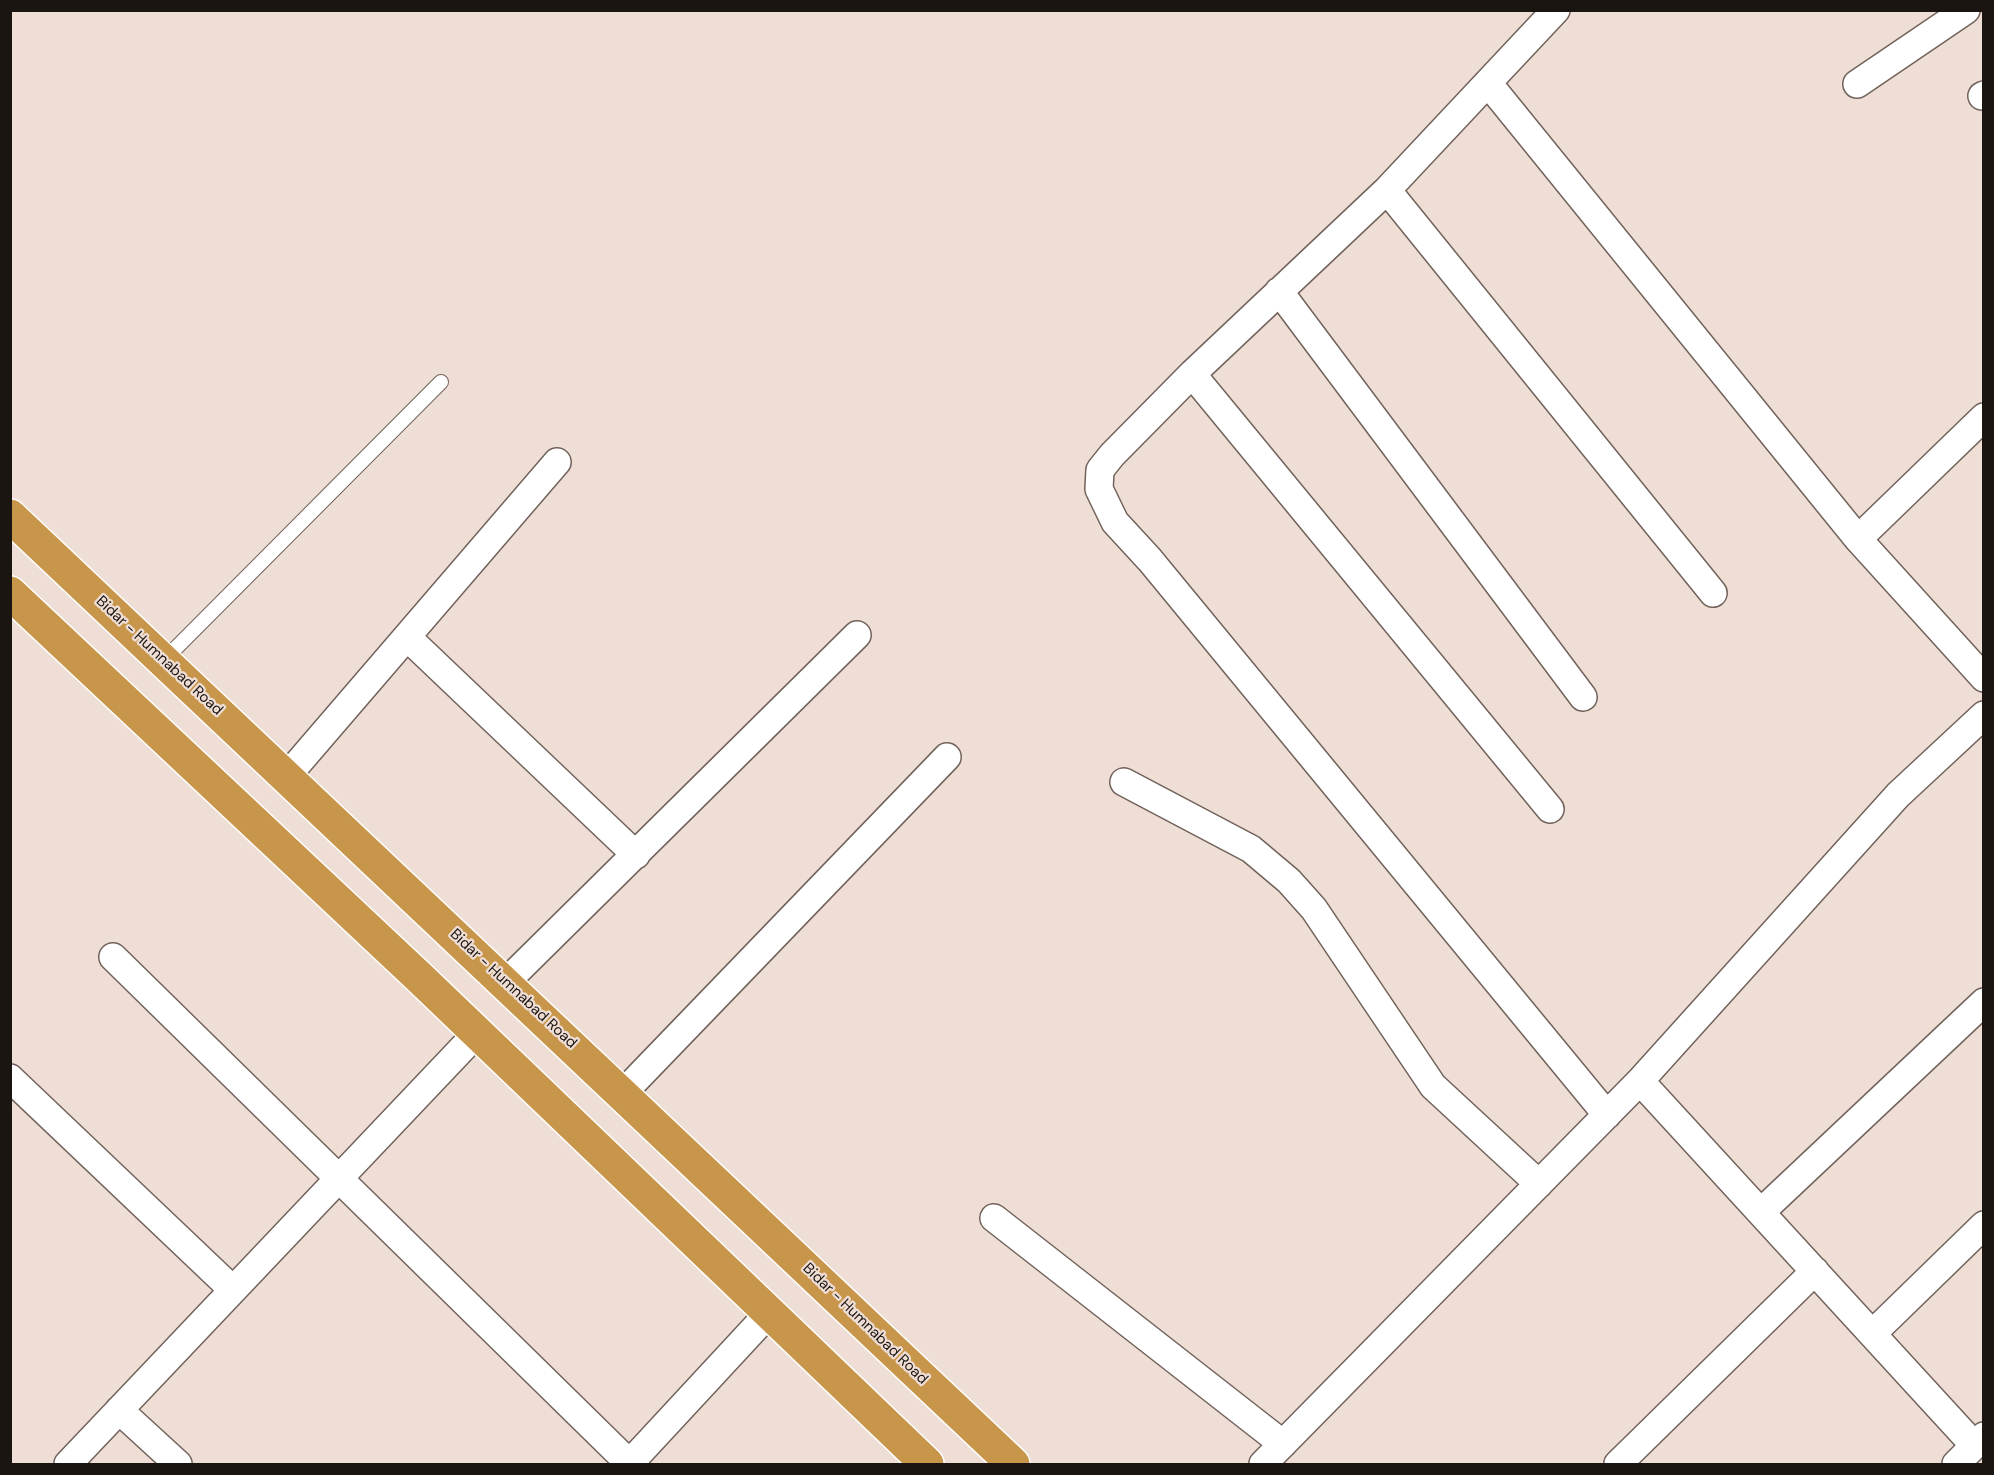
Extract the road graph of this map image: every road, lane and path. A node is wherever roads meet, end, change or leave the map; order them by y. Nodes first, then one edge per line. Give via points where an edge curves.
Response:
1 (1556, 10) edge
2 (1966, 10) edge
3 (1488, 83) junction
4 (1857, 84) dead end
5 (1387, 190) junction
6 (1279, 291) junction
7 (1192, 374) junction
8 (441, 382) dead end
9 (1983, 417) edge
10 (557, 462) dead end
11 (10, 516) edge
12 (1858, 539) junction
13 (10, 593) edge
14 (1713, 593) dead end
15 (857, 635) dead end
16 (407, 637) junction
17 (164, 660) junction
18 (1983, 678) edge
19 (1583, 697) dead end
20 (1983, 715) edge
21 (947, 757) dead end
22 (287, 776) junction
23 (1124, 782) dead end
24 (1550, 809) dead end
25 (636, 855) junction
26 (113, 957) dead end
27 (506, 982) junction
28 (1983, 1002) edge
29 (477, 1033) junction
30 (10, 1078) edge
31 (1640, 1081) junction
32 (623, 1093) junction
33 (1607, 1115) junction
34 (339, 1178) junction
35 (1539, 1184) junction
36 (1761, 1212) junction
37 (994, 1218) dead end
38 (1983, 1225) edge
39 (1815, 1271) junction
40 (233, 1290) junction
41 (769, 1313) junction
42 (1872, 1334) junction
43 (119, 1410) junction
44 (1283, 1444) junction
45 (1971, 1448) edge
46 (68, 1464) edge
47 (178, 1464) edge
48 (630, 1464) edge
49 (927, 1464) edge
50 (1013, 1464) edge
51 (1263, 1464) edge
52 (1618, 1464) edge

1 - 3 street
2 - 4 street
3 - 5 street
3 - 12 street
5 - 6 street
5 - 14 street
6 - 7 street
6 - 19 street
7 - 24 street
7 - 33 street via 1100,470 1099,489 1110,514
8 - 17 lane
9 - 12 street
10 - 16 street
11 - 17 highway, Bidar - Humnabad Road
12 - 18 street
13 - 29 highway
15 - 25 street
16 - 22 street
16 - 25 street
17 - 22 highway, Bidar - Humnabad Road
20 - 31 street via 1898,795
21 - 32 street
22 - 27 highway, Bidar - Humnabad Road
23 - 35 street via 1251,849 1289,881 1320,919 1433,1086
25 - 27 street
26 - 34 street
27 - 32 highway, Bidar - Humnabad Road
28 - 36 street
29 - 34 street
29 - 41 highway
30 - 40 street
31 - 33 street
31 - 36 street
32 - 50 highway, Bidar - Humnabad Road
33 - 35 street
34 - 40 street
34 - 48 street
35 - 44 street
36 - 39 street
37 - 44 street
38 - 42 street
39 - 42 street
39 - 52 street
40 - 43 street
41 - 48 street
41 - 49 highway
42 - 45 street
43 - 46 street
43 - 47 street
44 - 51 street

